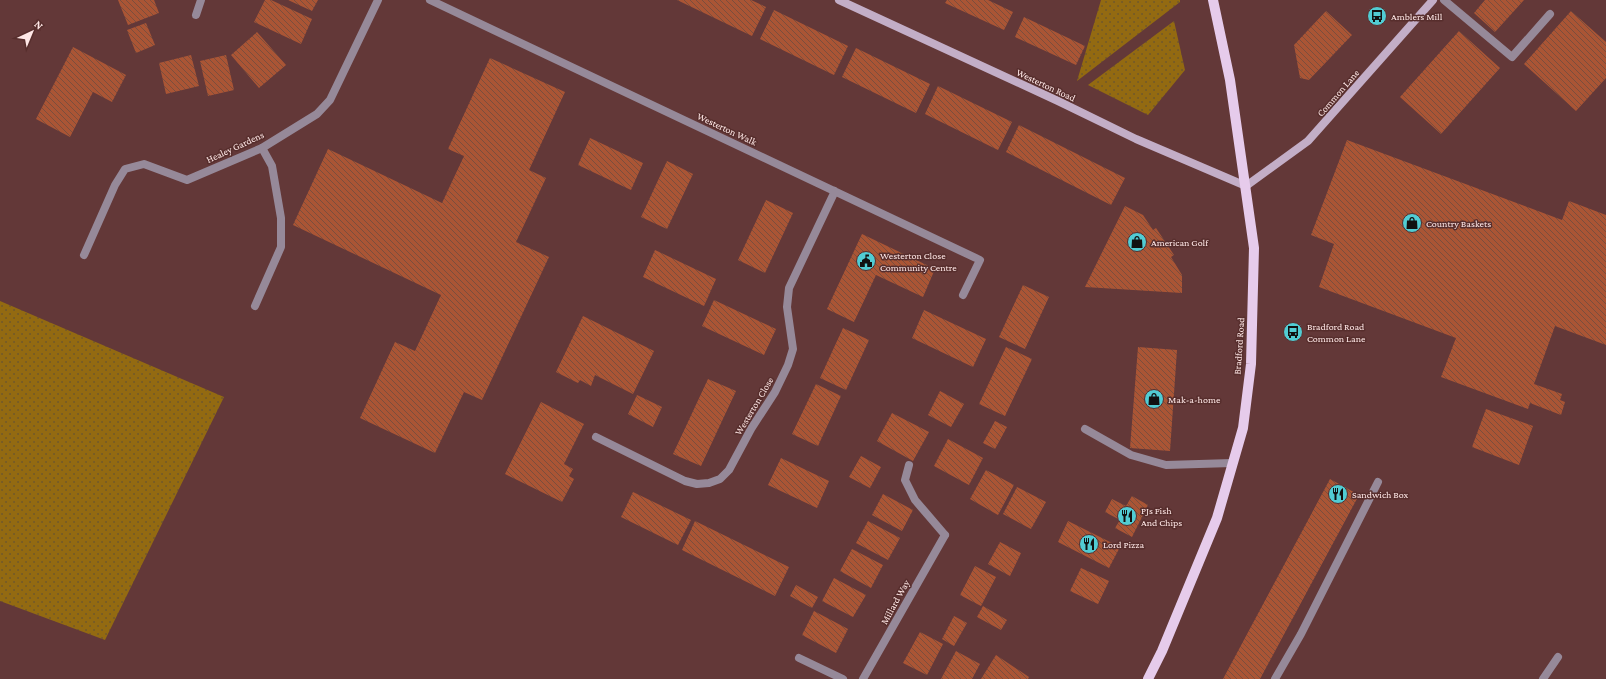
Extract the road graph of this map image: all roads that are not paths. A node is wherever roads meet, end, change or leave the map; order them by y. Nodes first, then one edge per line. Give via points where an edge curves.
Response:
1 (201, 0) edge
2 (378, 0) edge
3 (430, 0) edge
4 (839, 0) edge
5 (1213, 0) edge
6 (1433, 0) edge
7 (1444, 0) edge
8 (1550, 14) dead end
9 (196, 15) dead end
10 (262, 148) junction
11 (1246, 186) junction
12 (835, 191) junction
13 (84, 255) dead end
14 (963, 294) dead end
15 (255, 306) dead end
16 (1085, 429) dead end
17 (596, 437) dead end
18 (1232, 463) junction
19 (909, 465) dead end
20 (1378, 482) dead end
21 (1558, 657) dead end
22 (799, 658) dead end
23 (843, 679) edge
24 (863, 679) edge
25 (1148, 679) edge
26 (1275, 679) edge
27 (1543, 679) edge

1 - 9 street
2 - 10 street, Healey Gardens via 330,100 317,114
3 - 12 street, Westerton Walk
4 - 11 street, Westerton Road via 1136,139
5 - 11 main road, Bradford Road via 1230,80
6 - 11 street, Common Lane via 1308,141
7 - 8 street via 1512,57
10 - 13 street, Healey Gardens via 187,180 144,164 125,169 115,185
10 - 15 street via 272,166 281,218 281,247
11 - 18 main road, Bradford Road via 1254,248 1251,364 1242,428
12 - 14 street, Westerton Walk via 980,260
12 - 17 street, Westerton Close via 788,288 787,307 793,349 788,365 776,392 751,429 729,470 714,481 697,484 685,481
16 - 18 street via 1131,455 1166,465
18 - 25 main road, Bradford Road via 1217,518
19 - 24 street, Millard Way via 905,480 915,500 944,535
20 - 26 street via 1301,634
21 - 27 street
22 - 23 street

